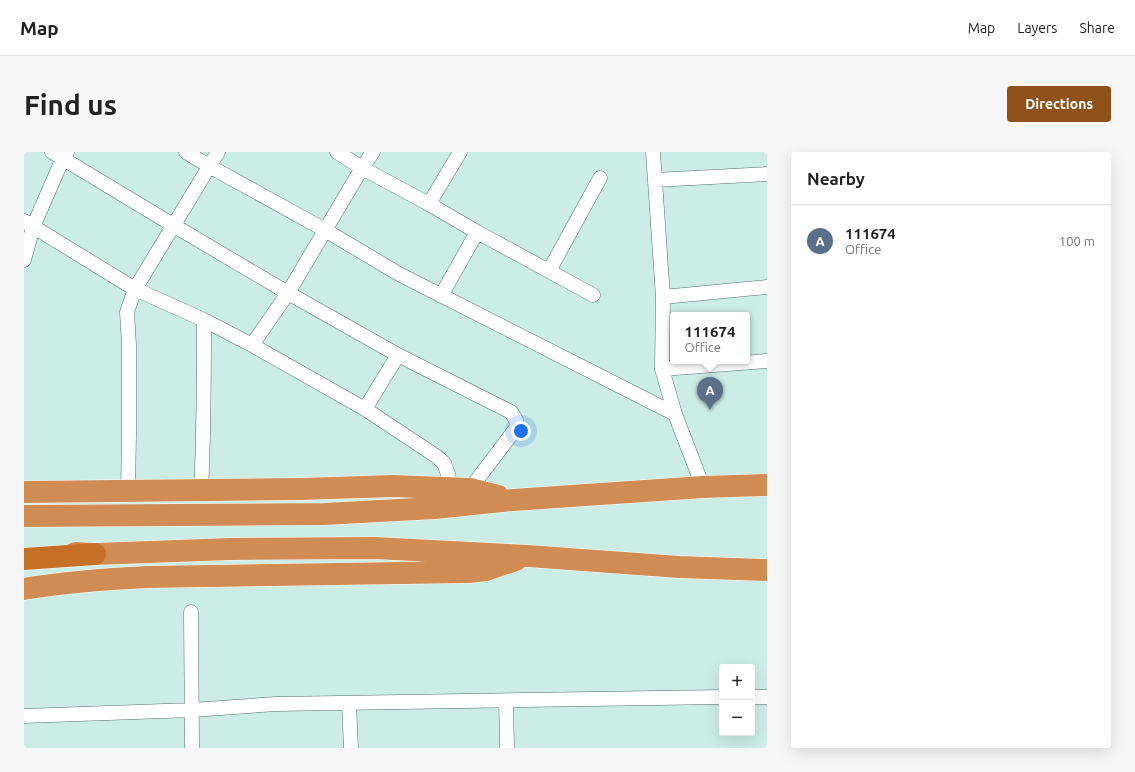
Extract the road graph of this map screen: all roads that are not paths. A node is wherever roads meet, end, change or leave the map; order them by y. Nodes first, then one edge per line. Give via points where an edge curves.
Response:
1 (186, 152) edge
2 (218, 152) edge
3 (337, 152) edge
4 (373, 152) edge
5 (460, 152) edge
6 (653, 152) edge
7 (61, 154) edge
8 (209, 166) junction
9 (362, 168) junction
10 (767, 174) edge
11 (600, 178) dead end
12 (656, 180) junction
13 (429, 204) junction
14 (29, 224) edge
15 (173, 225) junction
16 (325, 230) junction
17 (477, 232) junction
18 (24, 260) edge
19 (549, 271) junction
20 (767, 287) edge
21 (135, 289) junction
22 (288, 293) junction
23 (593, 295) dead end
24 (441, 296) junction
25 (663, 297) junction
26 (204, 320) junction
27 (252, 345) junction
28 (398, 355) junction
29 (767, 361) edge
30 (750, 362) edge
31 (728, 364) edge
32 (662, 369) junction
33 (365, 409) junction
34 (675, 414) junction
35 (767, 485) edge
36 (703, 487) junction
37 (446, 488) junction
38 (470, 489) junction
39 (201, 490) junction
40 (128, 491) junction
41 (24, 492) edge
42 (513, 500) junction
43 (24, 516) edge
44 (24, 552) edge
45 (95, 554) junction
46 (528, 556) junction
47 (24, 559) edge
48 (767, 570) edge
49 (24, 589) edge
50 (191, 612) dead end
51 (719, 697) edge
52 (755, 697) edge
53 (767, 697) edge
54 (506, 700) junction
55 (349, 703) junction
56 (192, 710) junction
57 (24, 716) edge
58 (192, 748) edge
59 (351, 748) edge
60 (507, 748) edge

1 - 8 street
2 - 8 street
3 - 9 street
4 - 9 street
5 - 13 street
6 - 12 street
7 - 14 street
7 - 15 street
8 - 15 street
8 - 16 street
9 - 13 street
9 - 16 street
10 - 12 street
11 - 19 street
12 - 25 street
13 - 17 street
14 - 18 street
14 - 21 street
15 - 21 street
15 - 22 street
16 - 22 street
16 - 24 street
17 - 19 street
17 - 24 street
19 - 23 street
20 - 25 street
21 - 26 street
21 - 40 street via 127,312
22 - 27 street
22 - 28 street
24 - 34 street
25 - 32 street
26 - 27 street
26 - 39 street
27 - 33 street
28 - 33 street
28 - 38 street via 511,412 516,420 517,427
29 - 30 street
31 - 32 street
32 - 34 street
33 - 37 street via 444,463 448,474
34 - 36 street
35 - 36 highway
36 - 42 highway
37 - 38 highway
37 - 39 highway via 394,486
38 - 42 highway
39 - 40 highway
40 - 41 highway
42 - 43 highway via 435,508 324,514
44 - 45 highway
45 - 46 highway via 230,549 375,548
45 - 47 highway
46 - 48 highway via 679,567
46 - 49 highway via 486,570 469,572 148,576
50 - 56 street
51 - 54 street
52 - 53 street
54 - 55 street
54 - 60 street
55 - 56 street via 276,704
55 - 59 street
56 - 57 street
56 - 58 street

